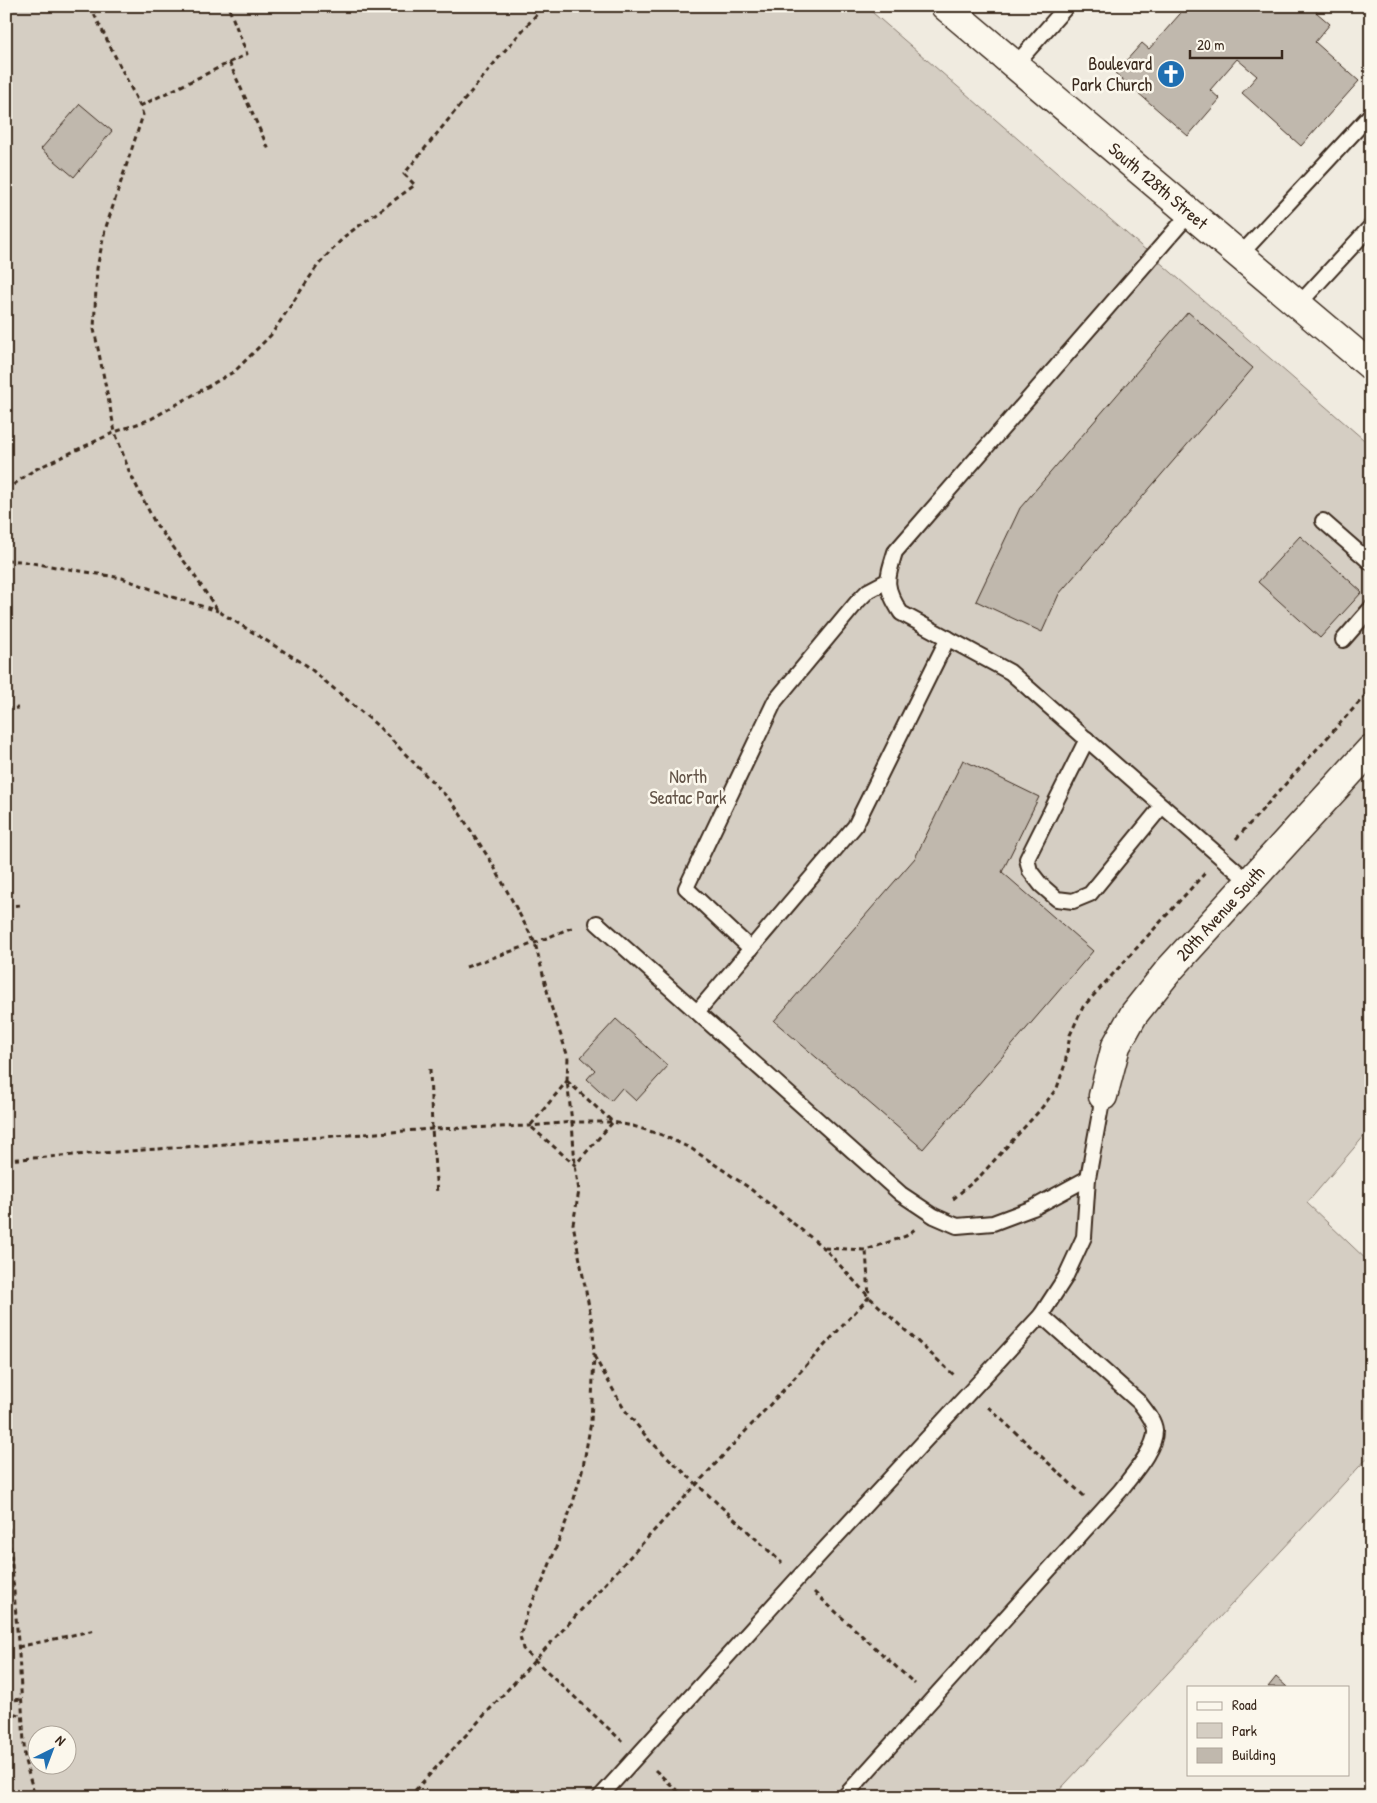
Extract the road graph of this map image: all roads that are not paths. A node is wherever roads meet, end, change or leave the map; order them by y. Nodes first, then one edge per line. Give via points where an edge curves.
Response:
1 (945, 6) edge
2 (1067, 6) edge
3 (1015, 65) junction
4 (1371, 114) edge
5 (1190, 213) junction
6 (1371, 226) edge
7 (1240, 255) junction
8 (1298, 305) junction
9 (1371, 366) edge
10 (1323, 522) dead end
11 (1371, 564) edge
12 (887, 581) junction
13 (1371, 608) edge
14 (948, 638) junction
15 (1342, 640) dead end
16 (1087, 739) junction
17 (1371, 749) edge
18 (1162, 806) junction
19 (1249, 882) junction
20 (597, 923) road end
21 (751, 948) junction
22 (697, 1012) junction
23 (1103, 1096) joint
24 (1088, 1178) junction
25 (1041, 1315) junction
26 (600, 1797) edge
27 (844, 1797) edge

1 - 3 street, South 128th Street
2 - 3 lane
3 - 5 street, South 128th Street
4 - 7 lane
5 - 7 street, South 128th Street
5 - 12 lane via 895,552
6 - 8 lane
7 - 8 street, South 128th Street
8 - 9 street, South 128th Street
10 - 11 lane
12 - 14 lane via 890,597 901,613
12 - 21 lane via 868,591 858,601 775,701 686,888
13 - 15 lane
14 - 16 lane via 1010,672
14 - 21 lane via 855,826
16 - 18 lane
16 - 18 lane via 1028,859 1030,871 1041,885 1057,899 1073,901 1090,894
17 - 19 street, 20th Avenue South
18 - 19 lane
19 - 23 street, 20th Avenue South via 1169,970 1134,1014 1116,1046
20 - 22 lane
21 - 22 lane
22 - 24 lane via 901,1194 934,1216 958,1226 993,1223 1032,1208
23 - 24 lane
24 - 25 lane via 1084,1237 1065,1278
25 - 26 lane
25 - 27 lane via 1139,1402 1150,1416 1155,1430 1149,1452 1120,1491

